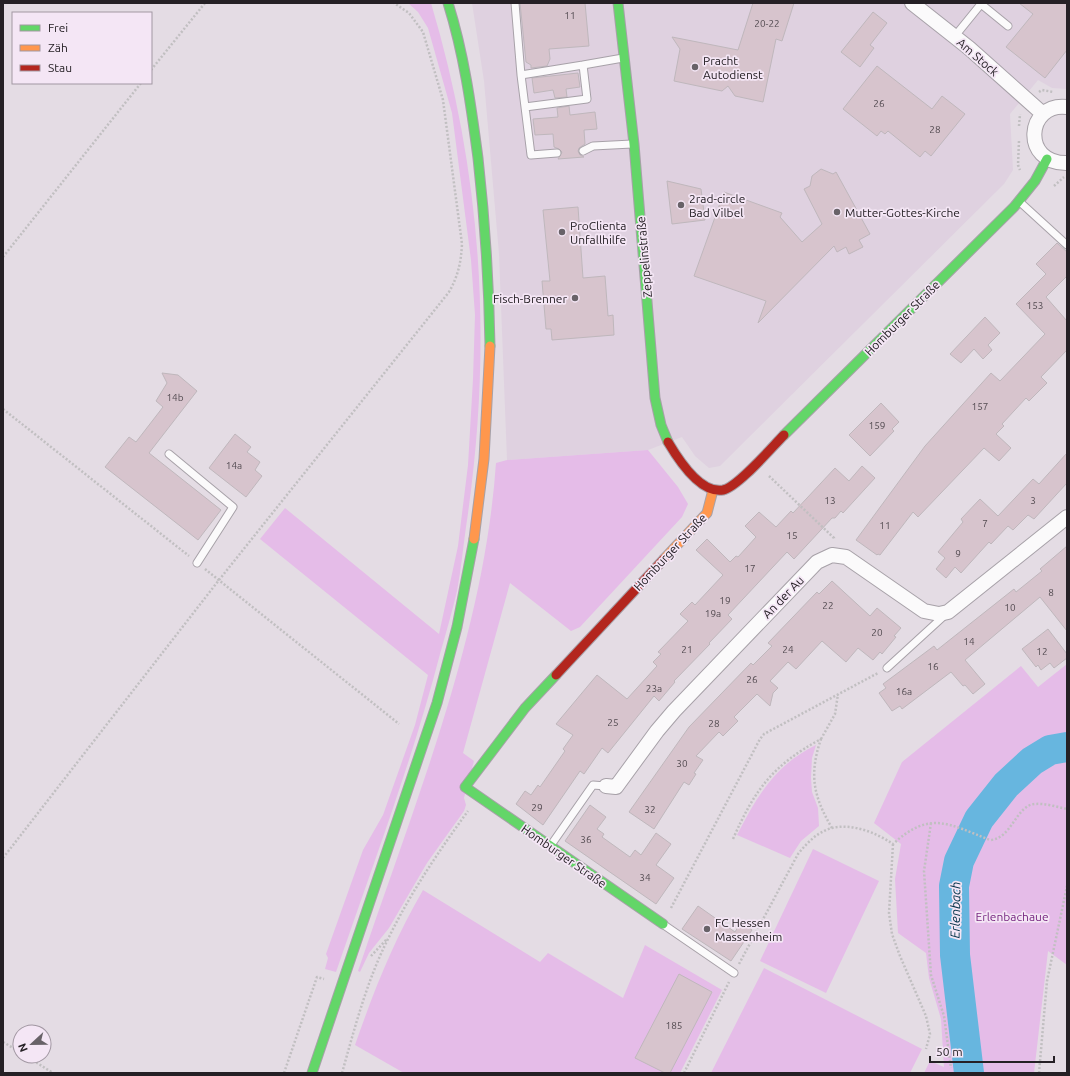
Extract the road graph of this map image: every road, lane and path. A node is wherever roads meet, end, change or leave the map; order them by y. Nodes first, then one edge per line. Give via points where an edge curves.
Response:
1 (205, 3) edge
2 (394, 3) edge
3 (515, 3) edge
4 (618, 3) edge
5 (912, 3) edge
6 (450, 5) edge
7 (1008, 26) dead end
8 (954, 36) junction
9 (624, 58) junction
10 (583, 65) junction
11 (152, 69) edge
12 (521, 75) junction
13 (140, 84) edge
14 (525, 107) junction
15 (1067, 107) edge
16 (1042, 114) junction
17 (634, 144) junction
18 (583, 151) dead end
19 (557, 153) dead end
20 (1047, 159) junction
21 (1067, 163) edge
22 (1019, 202) junction
23 (1067, 245) edge
24 (3, 257) edge
25 (3, 409) edge
26 (169, 454) dead end
27 (756, 463) junction
28 (713, 490) junction
29 (1067, 517) edge
30 (832, 555) junction
31 (197, 563) junction
32 (219, 580) junction
33 (948, 612) junction
34 (887, 668) joint
35 (838, 693) junction
36 (399, 724) dead end
37 (821, 738) junction
38 (606, 786) joint
39 (478, 797) junction
40 (1067, 809) edge
41 (931, 823) junction
42 (832, 828) junction
43 (733, 839) dead end
44 (893, 844) junction
45 (550, 846) junction
46 (3, 858) edge
47 (1067, 886) edge
48 (663, 924) junction
49 (734, 973) junction
50 (317, 977) dead end
51 (3, 1042) edge
52 (12, 1047) edge
53 (926, 1049) dead end
54 (39, 1064) edge
55 (951, 1068) dead end
56 (53, 1073) edge
57 (284, 1073) edge
58 (312, 1073) edge
59 (342, 1073) edge
60 (684, 1073) edge
61 (1039, 1073) edge

1 - 11 path
2 - 32 path via 408,13 423,32 443,100 462,244 457,278 449,292
3 - 12 lane
4 - 9 street, Zeppelinstraße
5 - 8 street, Am Stock
6 - 58 street via 472,112 488,253 490,387 482,489 458,621 438,699
7 - 8 lane via 981,4
8 - 16 street, Am Stock
9 - 10 lane
9 - 17 street, Zeppelinstraße
10 - 12 lane
10 - 14 lane via 587,99
12 - 14 lane
13 - 24 path
14 - 19 lane via 531,155
15 - 16 street via 1051,109
16 - 20 street via 1035,127 1034,140 1040,153
17 - 18 lane via 593,146
17 - 28 street, Zeppelinstraße via 655,398 659,417 671,448 683,465 700,482
20 - 21 street
20 - 22 street, Homburger Straße
22 - 23 lane
22 - 27 street, Homburger Straße
25 - 31 path
26 - 31 lane via 232,507
27 - 28 street, Homburger Straße via 733,486 722,491
27 - 30 path via 834,538
28 - 39 street, Homburger Straße via 708,513 525,708 466,787
29 - 33 street
30 - 33 street via 849,559 924,611 939,614
30 - 38 street, An der Au via 810,568 674,711 616,787
31 - 32 path
32 - 36 path
32 - 46 path
33 - 34 lane
34 - 35 path
35 - 37 path via 835,714
35 - 48 path via 764,734 760,739
37 - 42 path via 815,760 814,787 824,815
37 - 43 path via 776,768 751,801
38 - 45 lane, An der Au via 593,785
39 - 45 street, Homburger Straße
39 - 59 path via 428,867 388,937 362,1004
40 - 41 path via 1035,804 1026,807 1006,833 997,840 990,840 953,825
41 - 44 path via 909,831
41 - 55 path via 924,871 931,975 944,1016
42 - 44 path via 849,827 868,832
42 - 49 path via 811,839 798,854
44 - 53 path via 889,913 892,934 926,1016 930,1034
45 - 48 street, Homburger Straße
47 - 61 path via 1047,981
48 - 49 lane
49 - 60 path
50 - 57 path
51 - 52 path
54 - 56 path

